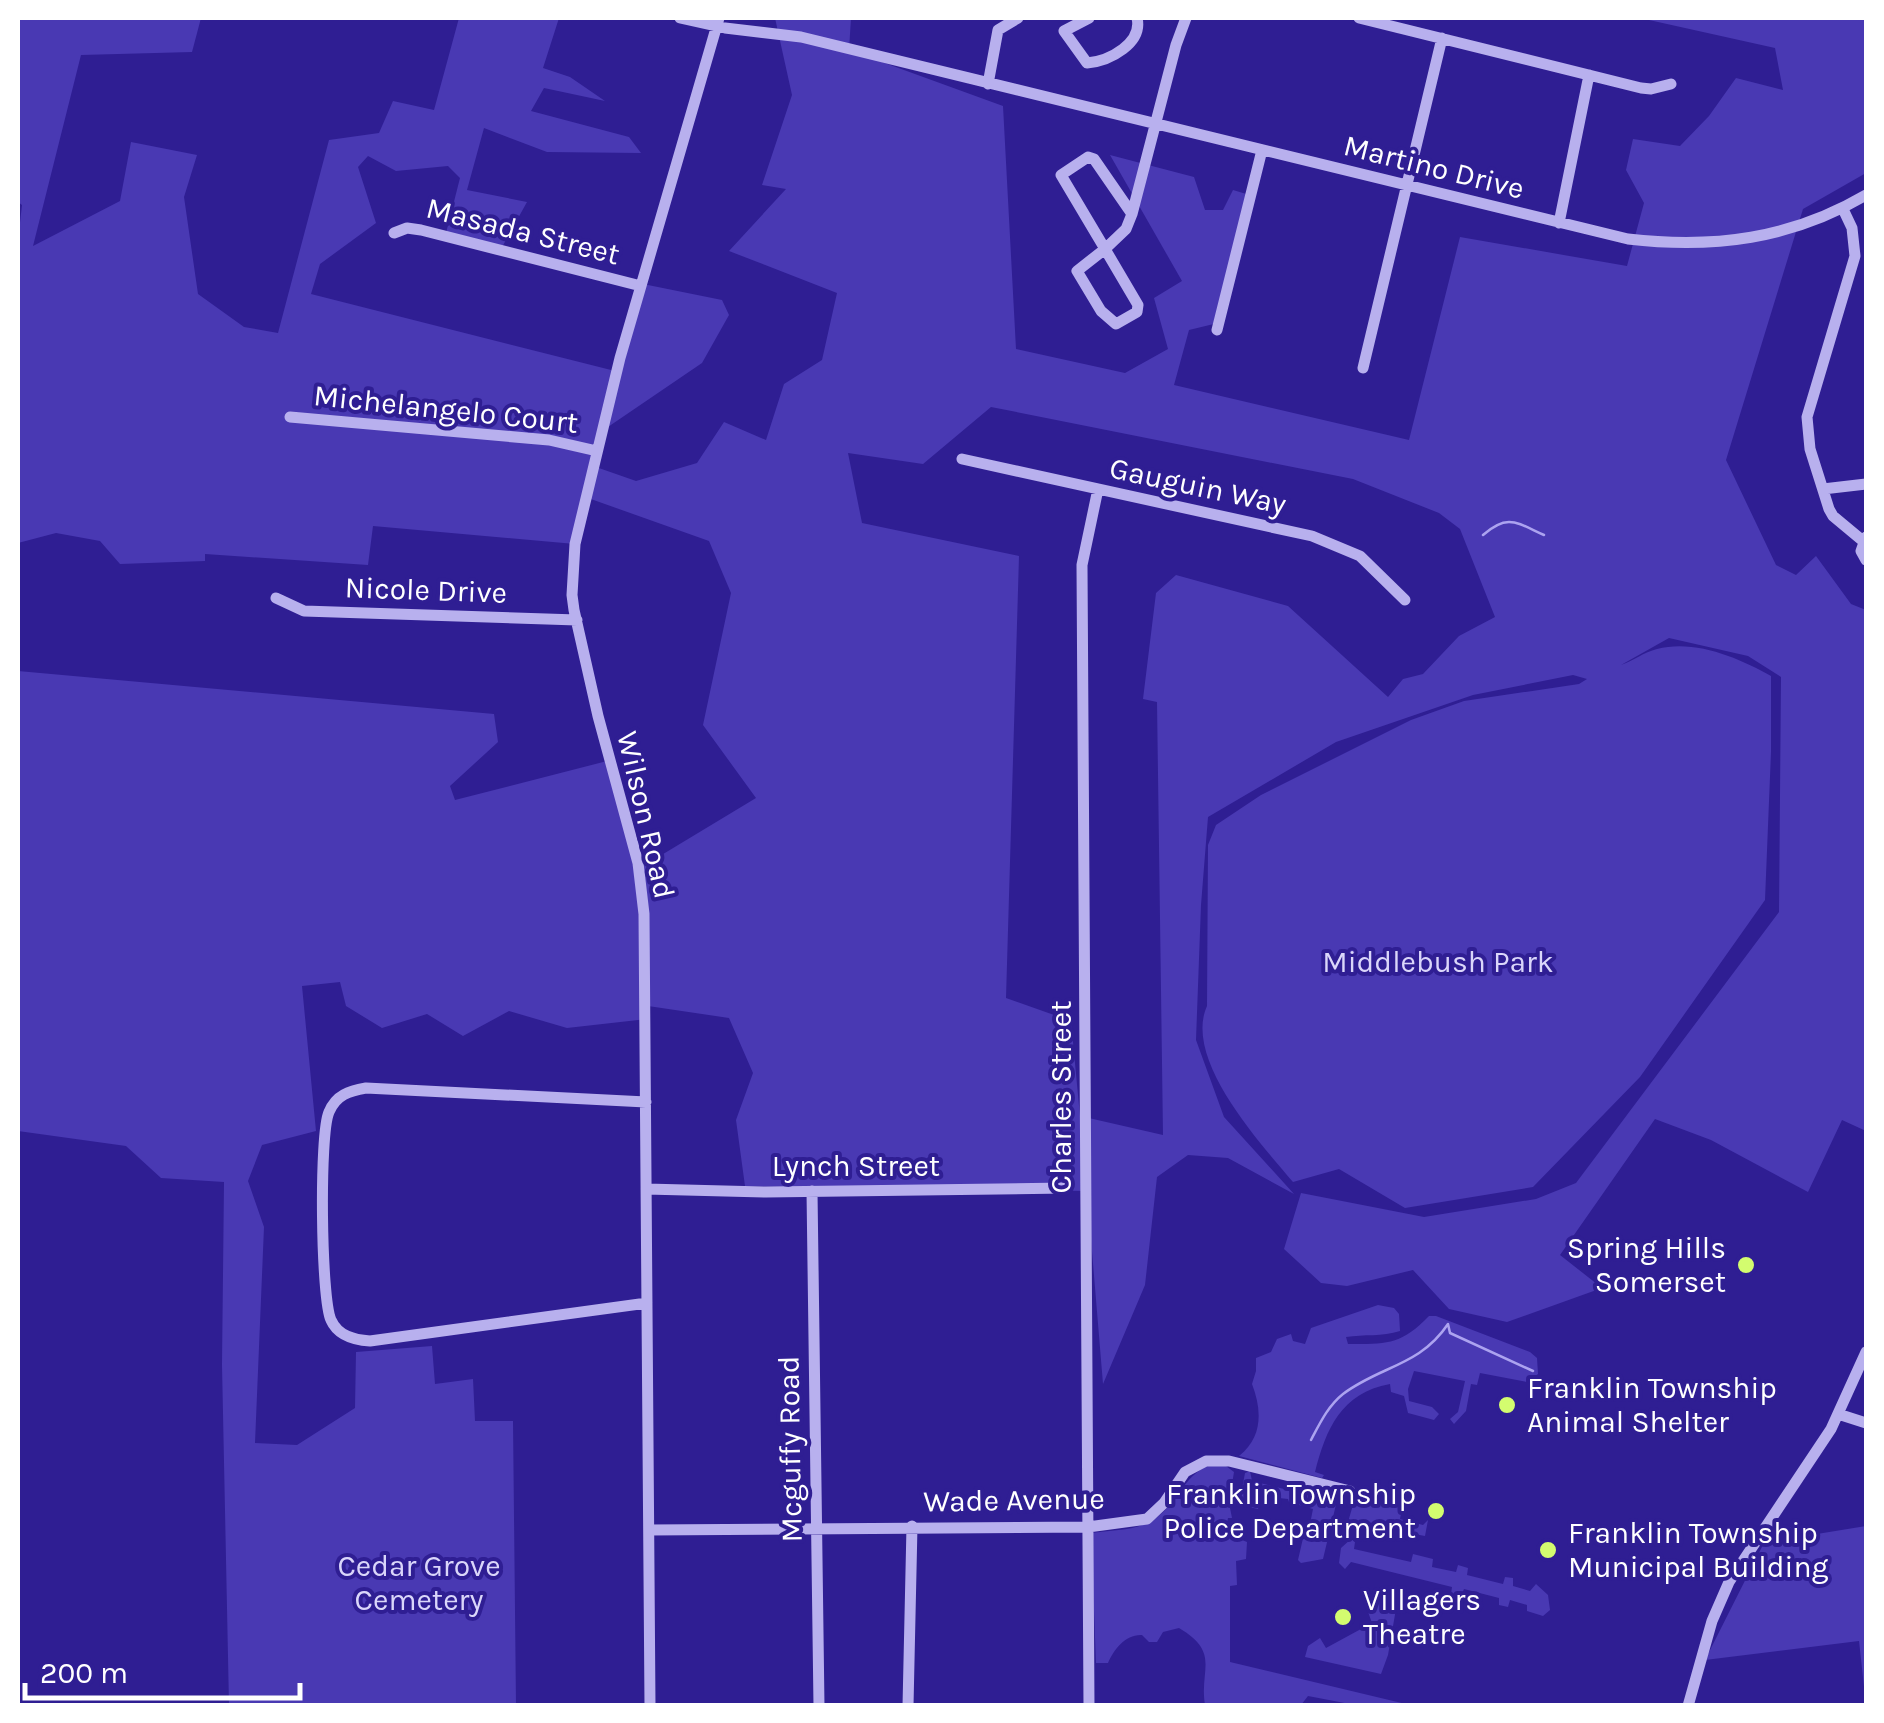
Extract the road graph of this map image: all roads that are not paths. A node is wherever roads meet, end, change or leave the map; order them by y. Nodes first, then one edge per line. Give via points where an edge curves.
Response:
1 (680, 18) edge
2 (1018, 18) edge
3 (1056, 18) edge
4 (1088, 18) edge
5 (1137, 18) edge
6 (1186, 18) edge
7 (1358, 18) edge
8 (718, 22) edge
9 (996, 24) edge
10 (1064, 31) junction
11 (1442, 38) junction
12 (1589, 75) junction
13 (988, 84) junction
14 (1671, 84) dead end
15 (1154, 124) junction
16 (1262, 150) junction
17 (1408, 186) junction
18 (1866, 195) edge
19 (1843, 209) junction
20 (1132, 214) junction
21 (1559, 223) junction
22 (394, 233) dead end
23 (1105, 249) junction
24 (641, 286) junction
25 (1217, 330) dead end
26 (1363, 368) dead end
27 (290, 417) dead end
28 (597, 451) junction
29 (962, 459) dead end
30 (1866, 484) edge
31 (1098, 489) junction
32 (1823, 489) junction
33 (1865, 539) edge
34 (1866, 560) edge
35 (276, 598) dead end
36 (1405, 600) dead end
37 (577, 620) junction
38 (646, 1102) junction
39 (1066, 1188) dead end
40 (646, 1189) junction
41 (812, 1192) junction
42 (647, 1303) junction
43 (1866, 1352) edge
44 (1838, 1414) junction
45 (1866, 1423) edge
46 (1350, 1491) dead end
47 (912, 1526) junction
48 (1088, 1526) junction
49 (817, 1527) junction
50 (650, 1530) junction
51 (650, 1706) edge
52 (819, 1706) edge
53 (908, 1706) edge
54 (1090, 1706) edge
55 (1688, 1706) edge

1 - 8 street, Martino Drive
2 - 9 street
3 - 10 street
4 - 10 street
5 - 10 street via 1134,41 1096,62 1083,61
6 - 15 street
7 - 11 street
8 - 13 street, Martino Drive
8 - 24 street, Wilson Road
9 - 13 street
11 - 12 street
11 - 17 street
12 - 14 street via 1651,90
12 - 21 street
13 - 15 street, Martino Drive
15 - 16 street, Martino Drive
15 - 20 street
16 - 17 street, Martino Drive
16 - 25 street
17 - 21 street, Martino Drive
17 - 26 street
18 - 19 street, Martino Drive
19 - 21 street, Martino Drive via 1773,236 1708,244 1628,240
19 - 32 street via 1855,256 1807,417
20 - 23 street
20 - 23 street via 1094,159 1063,172
22 - 24 street, Masada Street via 421,230
23 - 23 street via 1077,271 1116,324 1138,305
24 - 28 street, Wilson Road
27 - 28 street, Michelangelo Court via 549,440
28 - 37 street, Wilson Road via 575,544
29 - 31 street, Gauguin Way
30 - 32 street
31 - 36 street, Gauguin Way via 1312,536 1360,556
31 - 48 street, Charles Street via 1082,565
32 - 33 street via 1833,516
33 - 34 street via 1860,550
35 - 37 street, Nicole Drive via 304,611
37 - 38 street, Wilson Road via 638,864
38 - 40 street, Wilson Road
38 - 42 street via 346,1092 326,1119 324,1211 325,1302 348,1338 370,1341
39 - 41 street, Lynch Street
40 - 41 street, Lynch Street
40 - 42 street, Wilson Road
41 - 49 street, Mcguffy Road
42 - 50 street, Wilson Road
43 - 44 street
44 - 45 street
44 - 55 street via 1730,1582
46 - 48 street, Wade Avenue via 1206,1461 1185,1472 1147,1519
47 - 48 street, Wade Avenue
47 - 49 street, Wade Avenue
47 - 53 street
48 - 54 street, Charles Street
49 - 50 street, Wade Avenue
49 - 52 street, Mcguffy Road
50 - 51 street, Wilson Road

